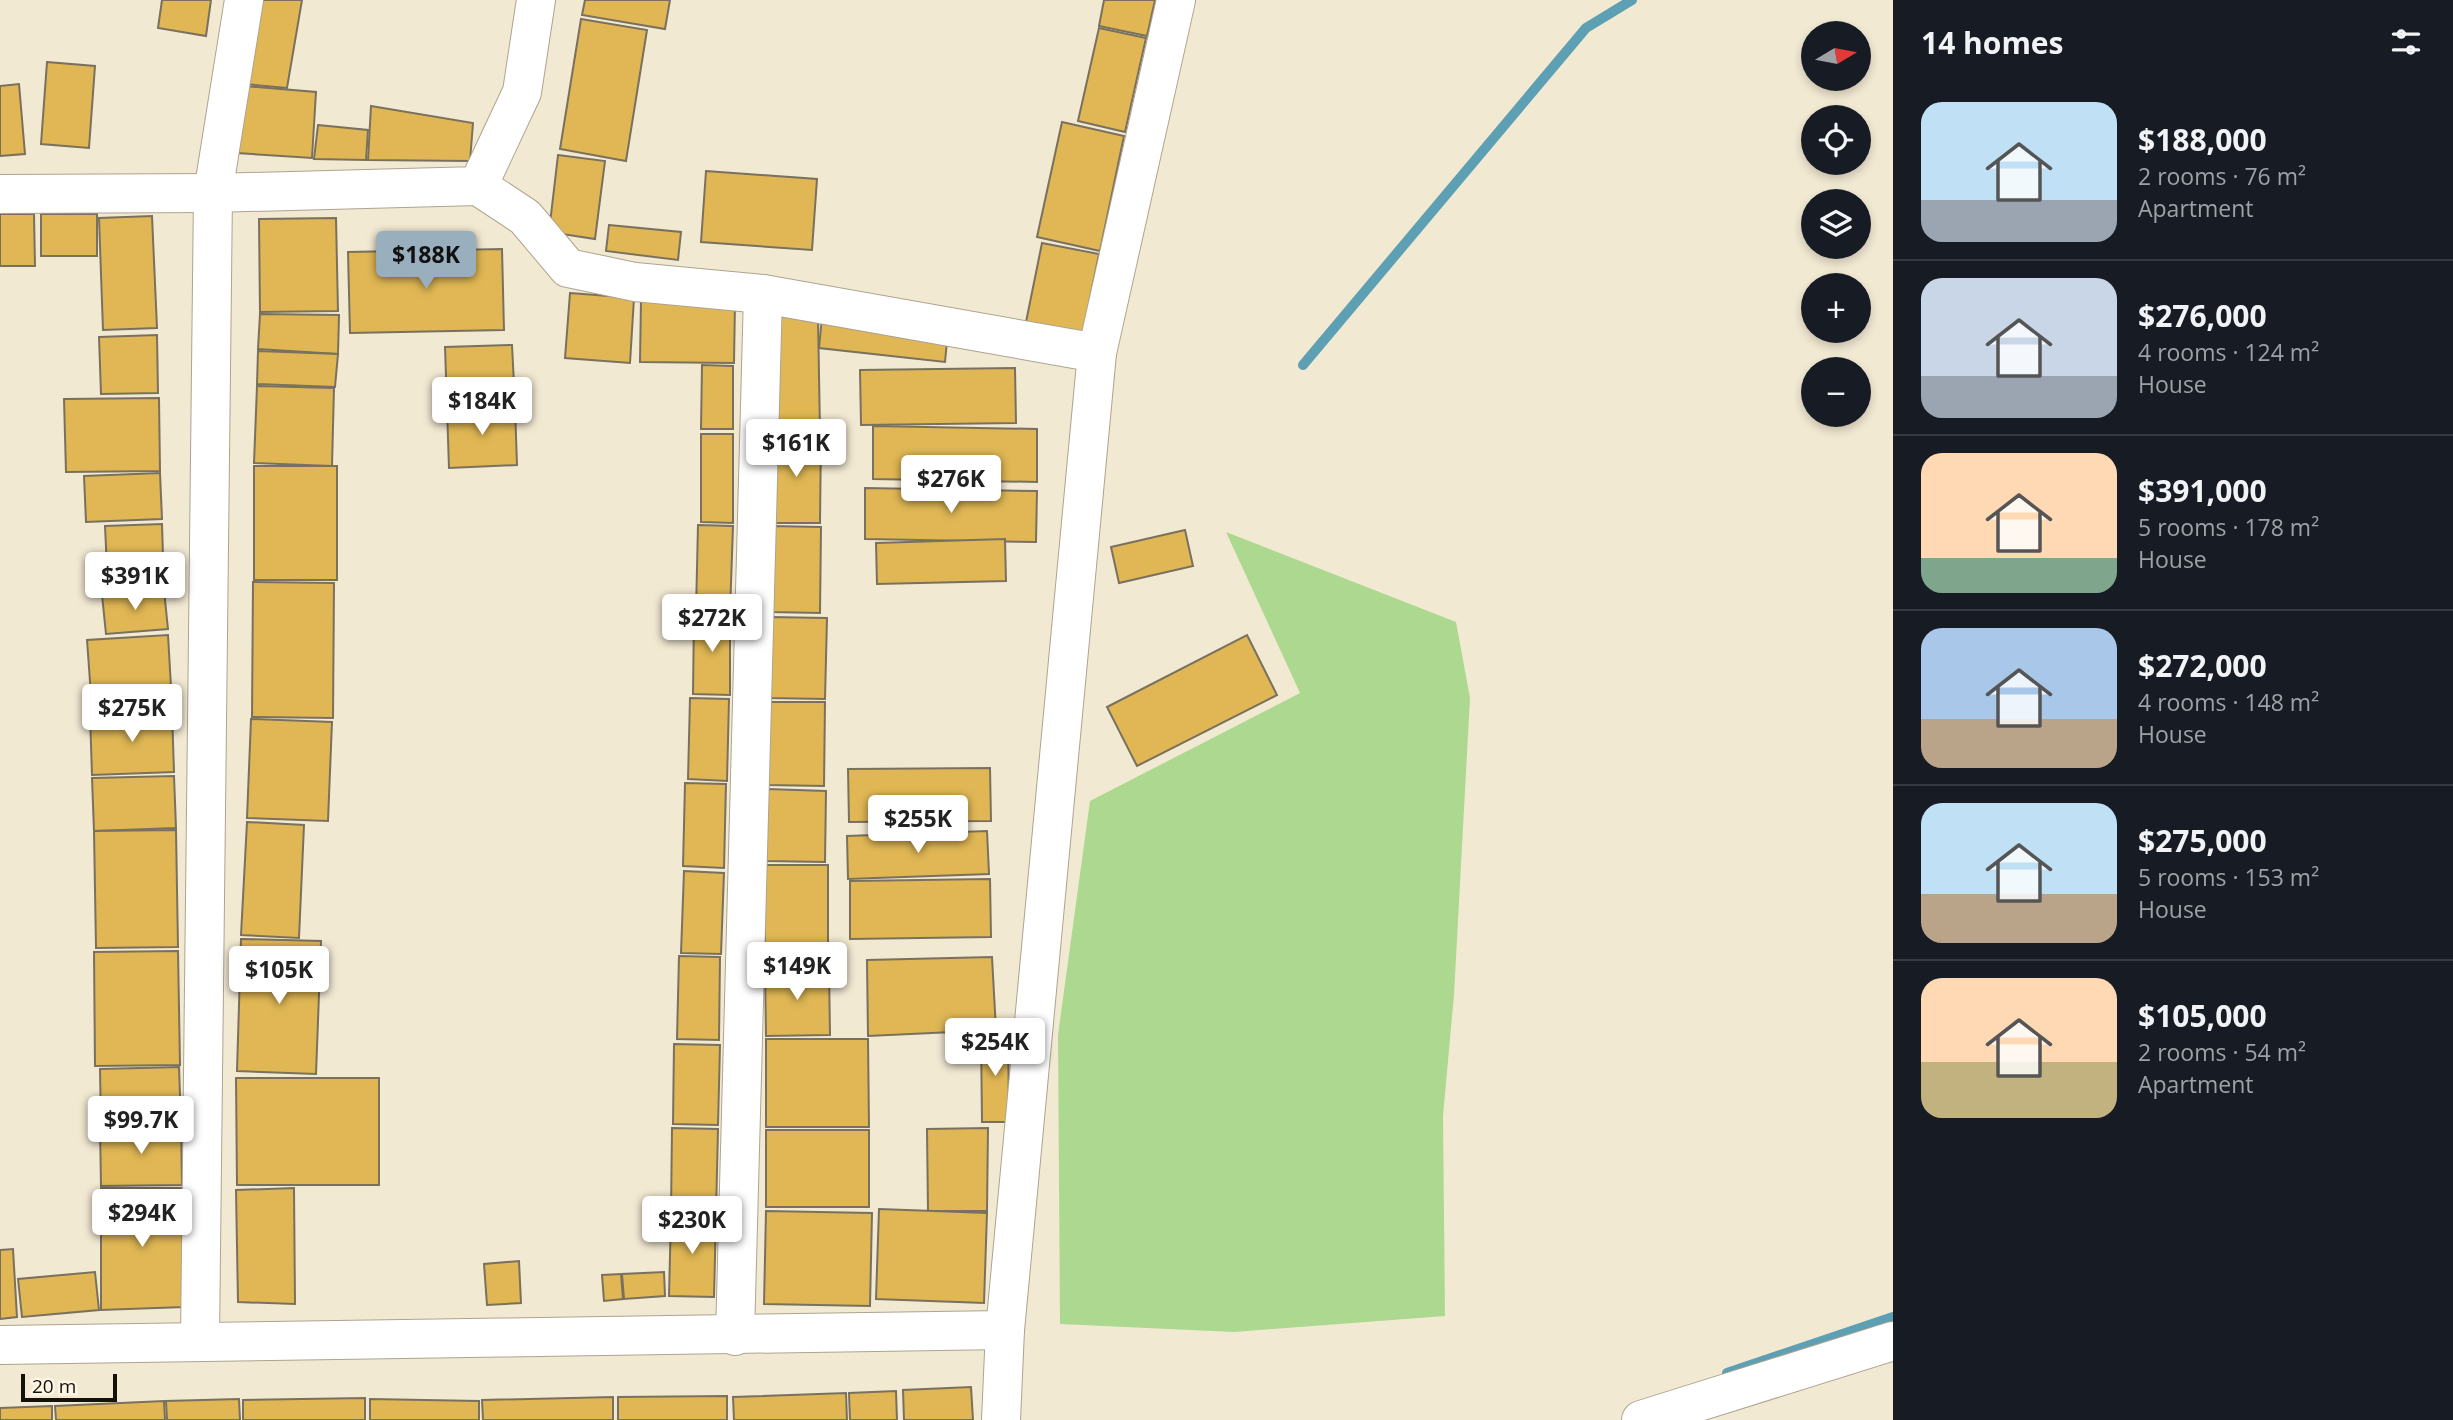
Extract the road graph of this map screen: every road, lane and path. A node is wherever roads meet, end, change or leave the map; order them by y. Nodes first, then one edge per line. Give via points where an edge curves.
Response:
1 (244, 0) edge
2 (536, 0) edge
3 (1176, 0) edge
4 (478, 186) junction
5 (213, 193) junction
6 (0, 194) edge
7 (763, 294) junction
8 (1097, 353) junction
9 (1005, 1330) junction
10 (734, 1336) junction
11 (200, 1340) junction
12 (1893, 1340) edge
13 (0, 1345) edge
14 (1001, 1420) edge
15 (1641, 1420) edge

1 - 5 street
2 - 4 street via 522,92
3 - 8 street
4 - 5 street
4 - 7 street via 525,217 568,268 635,282
5 - 6 street
5 - 11 street
7 - 8 street
7 - 10 street
8 - 9 street
9 - 10 street
9 - 14 street
10 - 11 street
11 - 13 street
12 - 15 street

